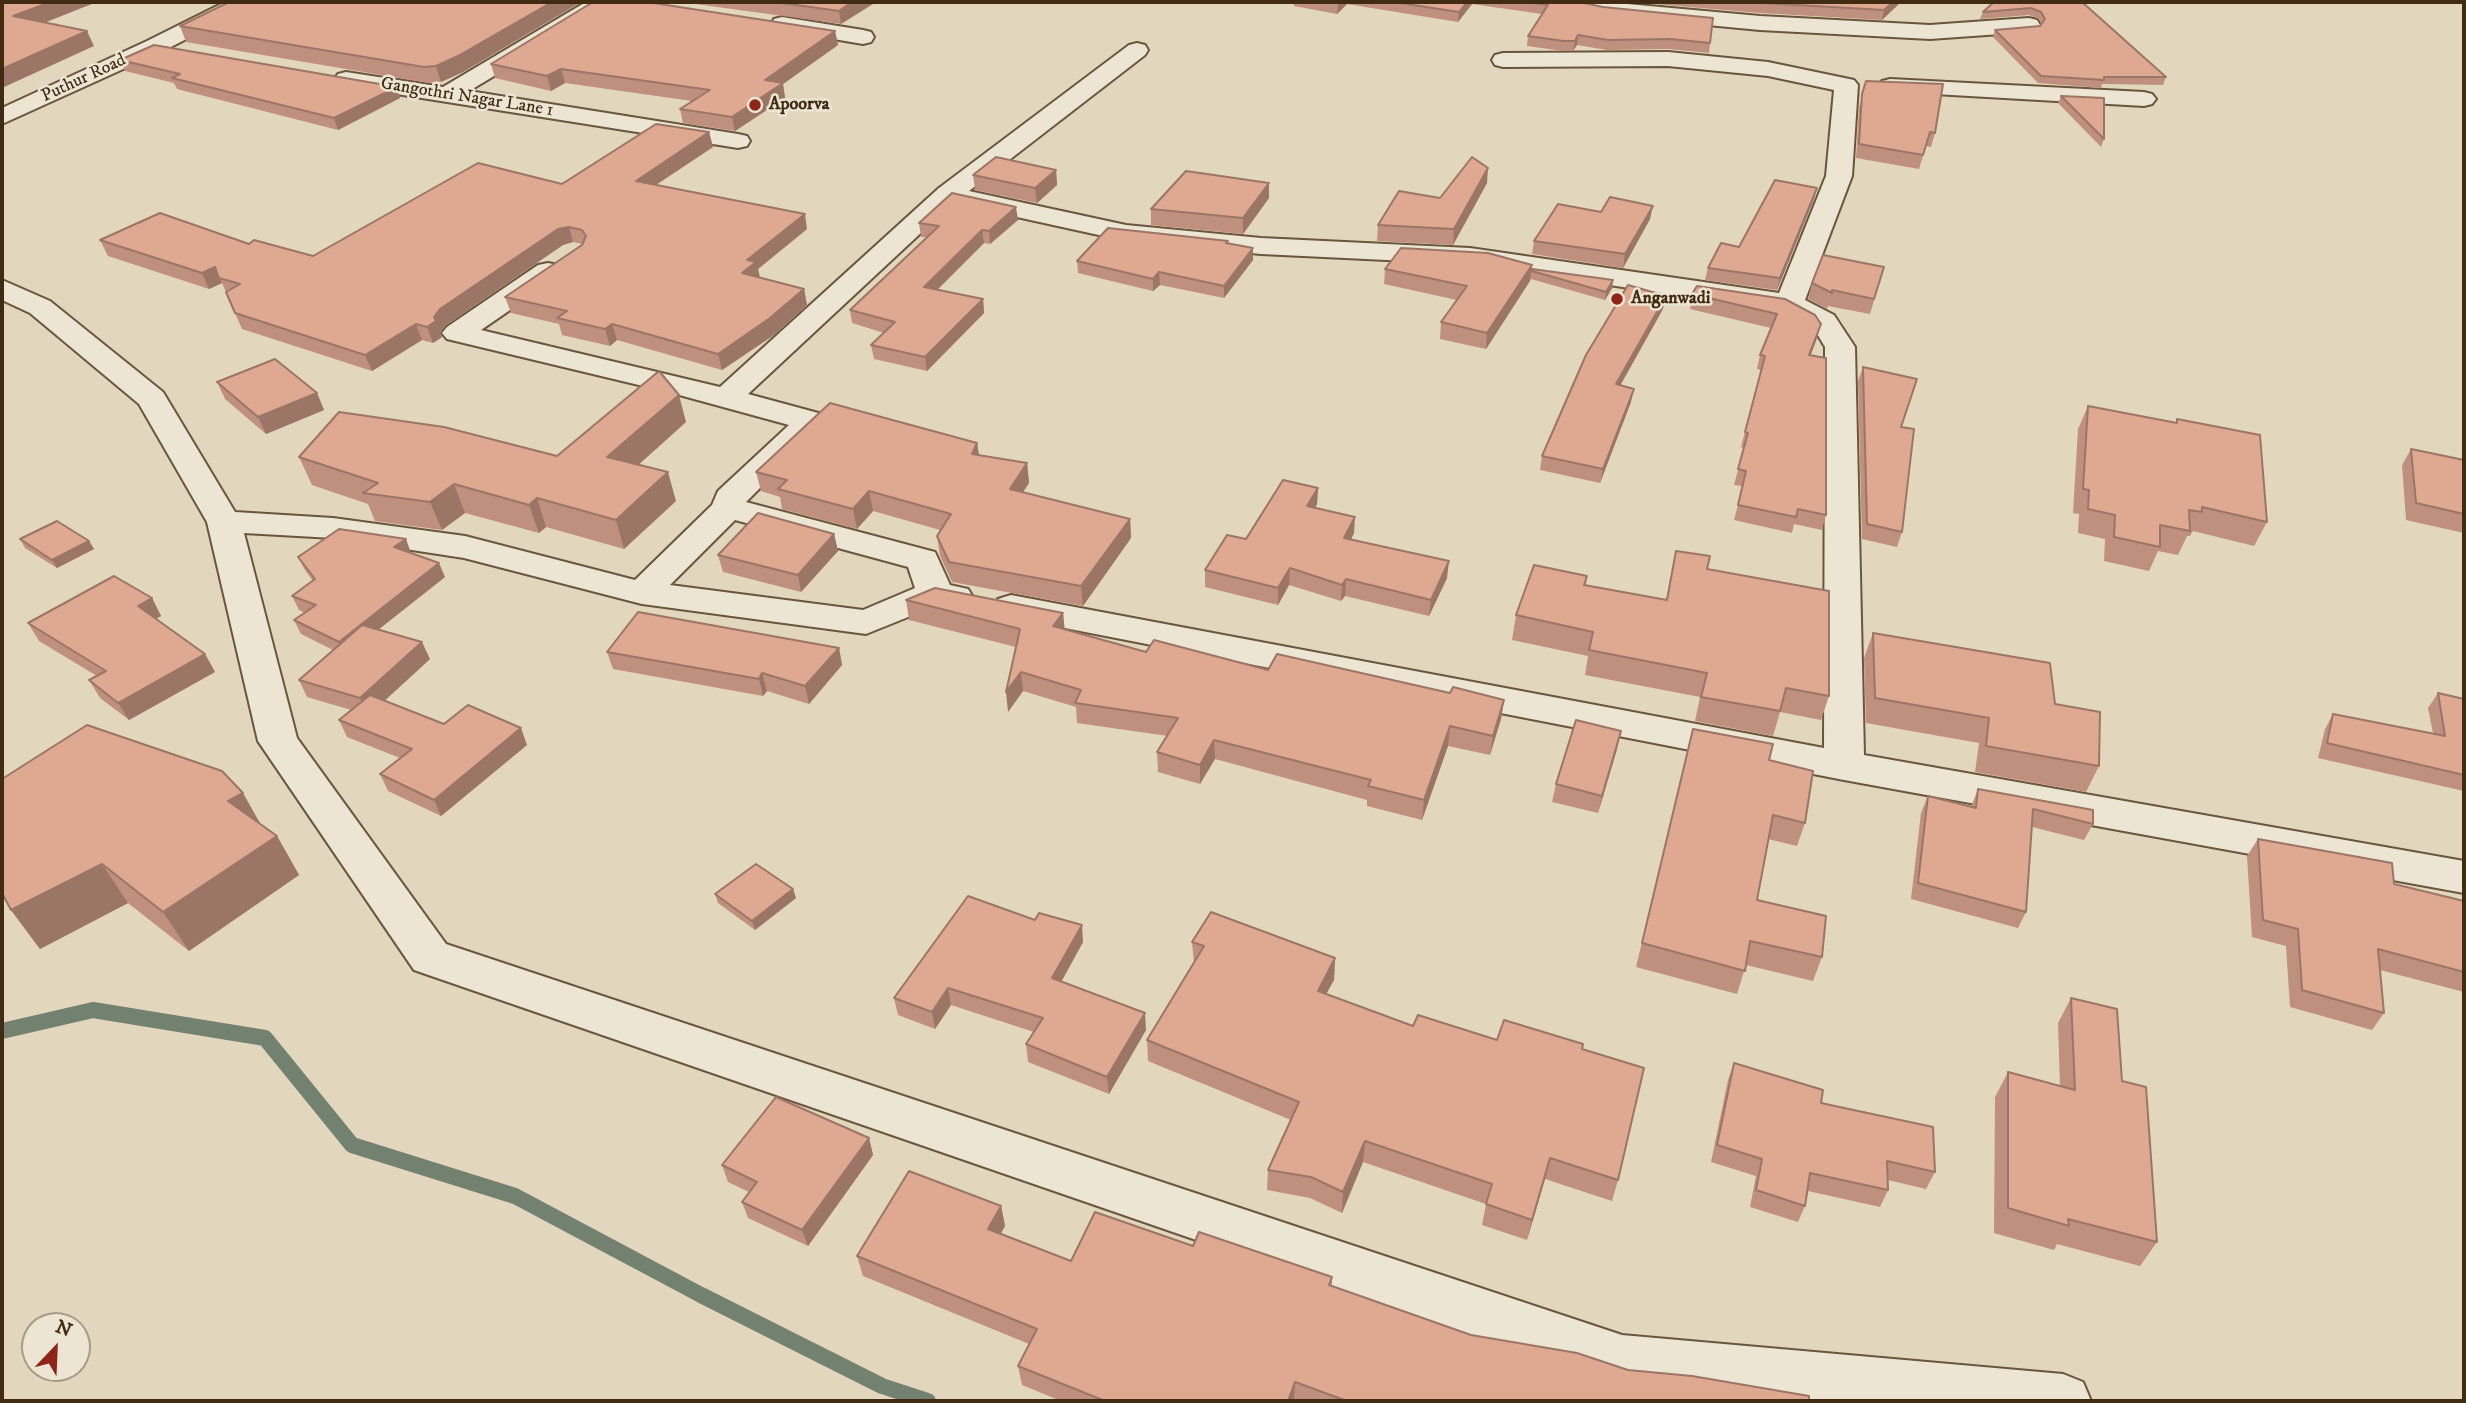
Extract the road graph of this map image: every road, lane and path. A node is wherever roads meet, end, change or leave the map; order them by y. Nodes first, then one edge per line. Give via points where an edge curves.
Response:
1 (242, 2) edge
2 (601, 2) edge
3 (1577, 2) edge
4 (2001, 8) edge
5 (767, 12) edge
6 (863, 37) dead end
7 (155, 46) junction
8 (1137, 50) dead end
9 (194, 52) edge
10 (1503, 60) dead end
11 (326, 75) edge
12 (1846, 85) junction
13 (12, 90) edge
14 (445, 96) junction
15 (44, 97) junction
16 (2144, 99) dead end
17 (2, 117) edge
18 (738, 141) dead end
19 (948, 194) junction
20 (574, 253) edge
21 (2, 289) edge
22 (1789, 303) junction
23 (726, 398) junction
24 (728, 508) junction
25 (224, 522) junction
26 (642, 593) junction
27 (935, 593) junction
28 (1843, 766) junction
29 (2464, 877) edge
30 (2063, 1401) edge

1 - 7 street, Puthur Road
2 - 14 street
3 - 4 street via 1773,24 1930,32 2029,25
5 - 6 street
7 - 9 street
7 - 15 street, Puthur Road
8 - 19 street
10 - 12 street via 1668,59 1768,69
11 - 14 street, Gangothri Nagar Lane 1
12 - 16 street
12 - 22 street via 1839,176
13 - 15 street
14 - 18 street, Gangothri Nagar Lane 1
15 - 17 street, Puthur Road
19 - 22 street via 1126,233 1261,246 1470,256
19 - 23 street
20 - 23 street via 457,333
21 - 25 street via 40,307 152,399
22 - 28 street via 1824,321 1840,348
23 - 24 street via 811,421 730,498
24 - 26 street
24 - 27 street via 923,560
25 - 26 street via 333,528 466,547
25 - 30 street via 278,741 430,957 1622,1361
26 - 27 street via 866,622
27 - 28 street
28 - 29 street

